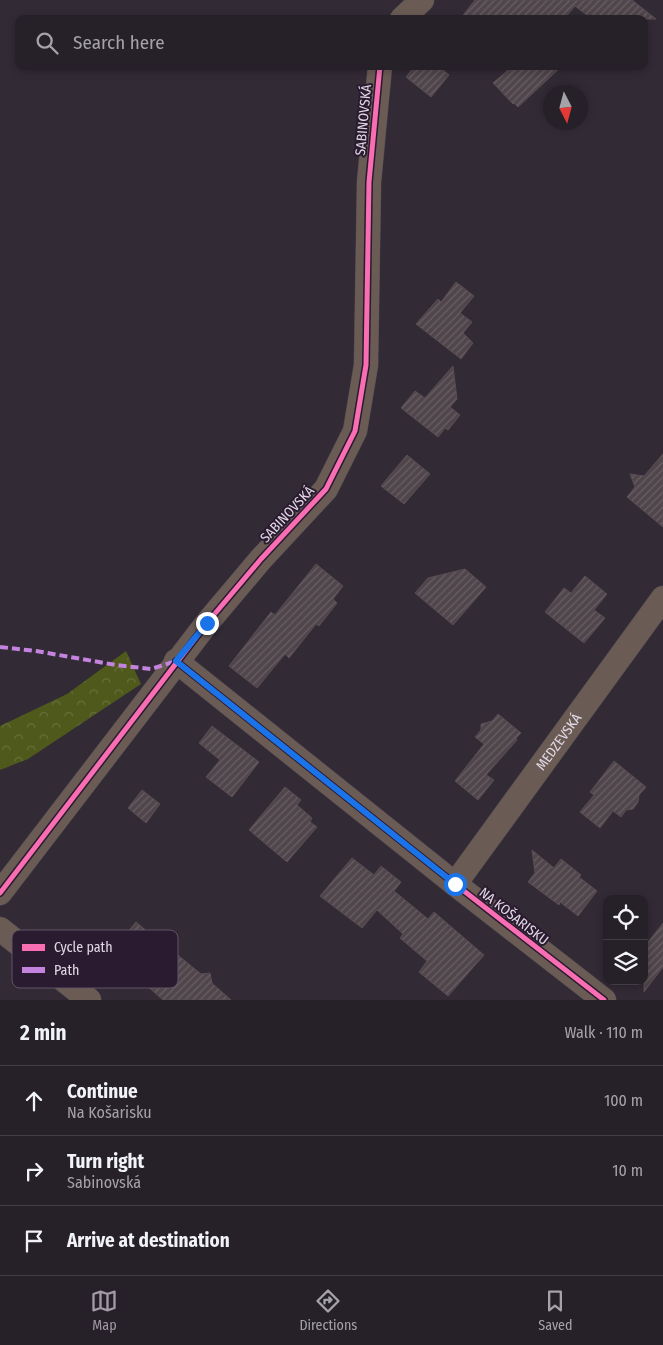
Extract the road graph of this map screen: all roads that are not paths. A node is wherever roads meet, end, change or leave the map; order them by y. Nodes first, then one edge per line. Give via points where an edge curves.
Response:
1 (422, 0) edge
2 (406, 15) edge
3 (380, 70) edge
4 (663, 598) edge
5 (176, 661) junction
6 (455, 884) junction
7 (0, 893) edge
8 (0, 929) edge
9 (12, 939) edge
10 (74, 988) edge
11 (89, 1000) edge
12 (604, 1000) edge

1 - 2 street
3 - 5 street, SABINOVSKÁ via 369,182 366,365 355,432 326,489 261,559
4 - 6 street, MEDZEVSKÁ
5 - 6 street, NA KOŠARISKU
5 - 7 street, SABINOVSKÁ
6 - 12 street, NA KOŠARISKU
8 - 9 street
10 - 11 street

